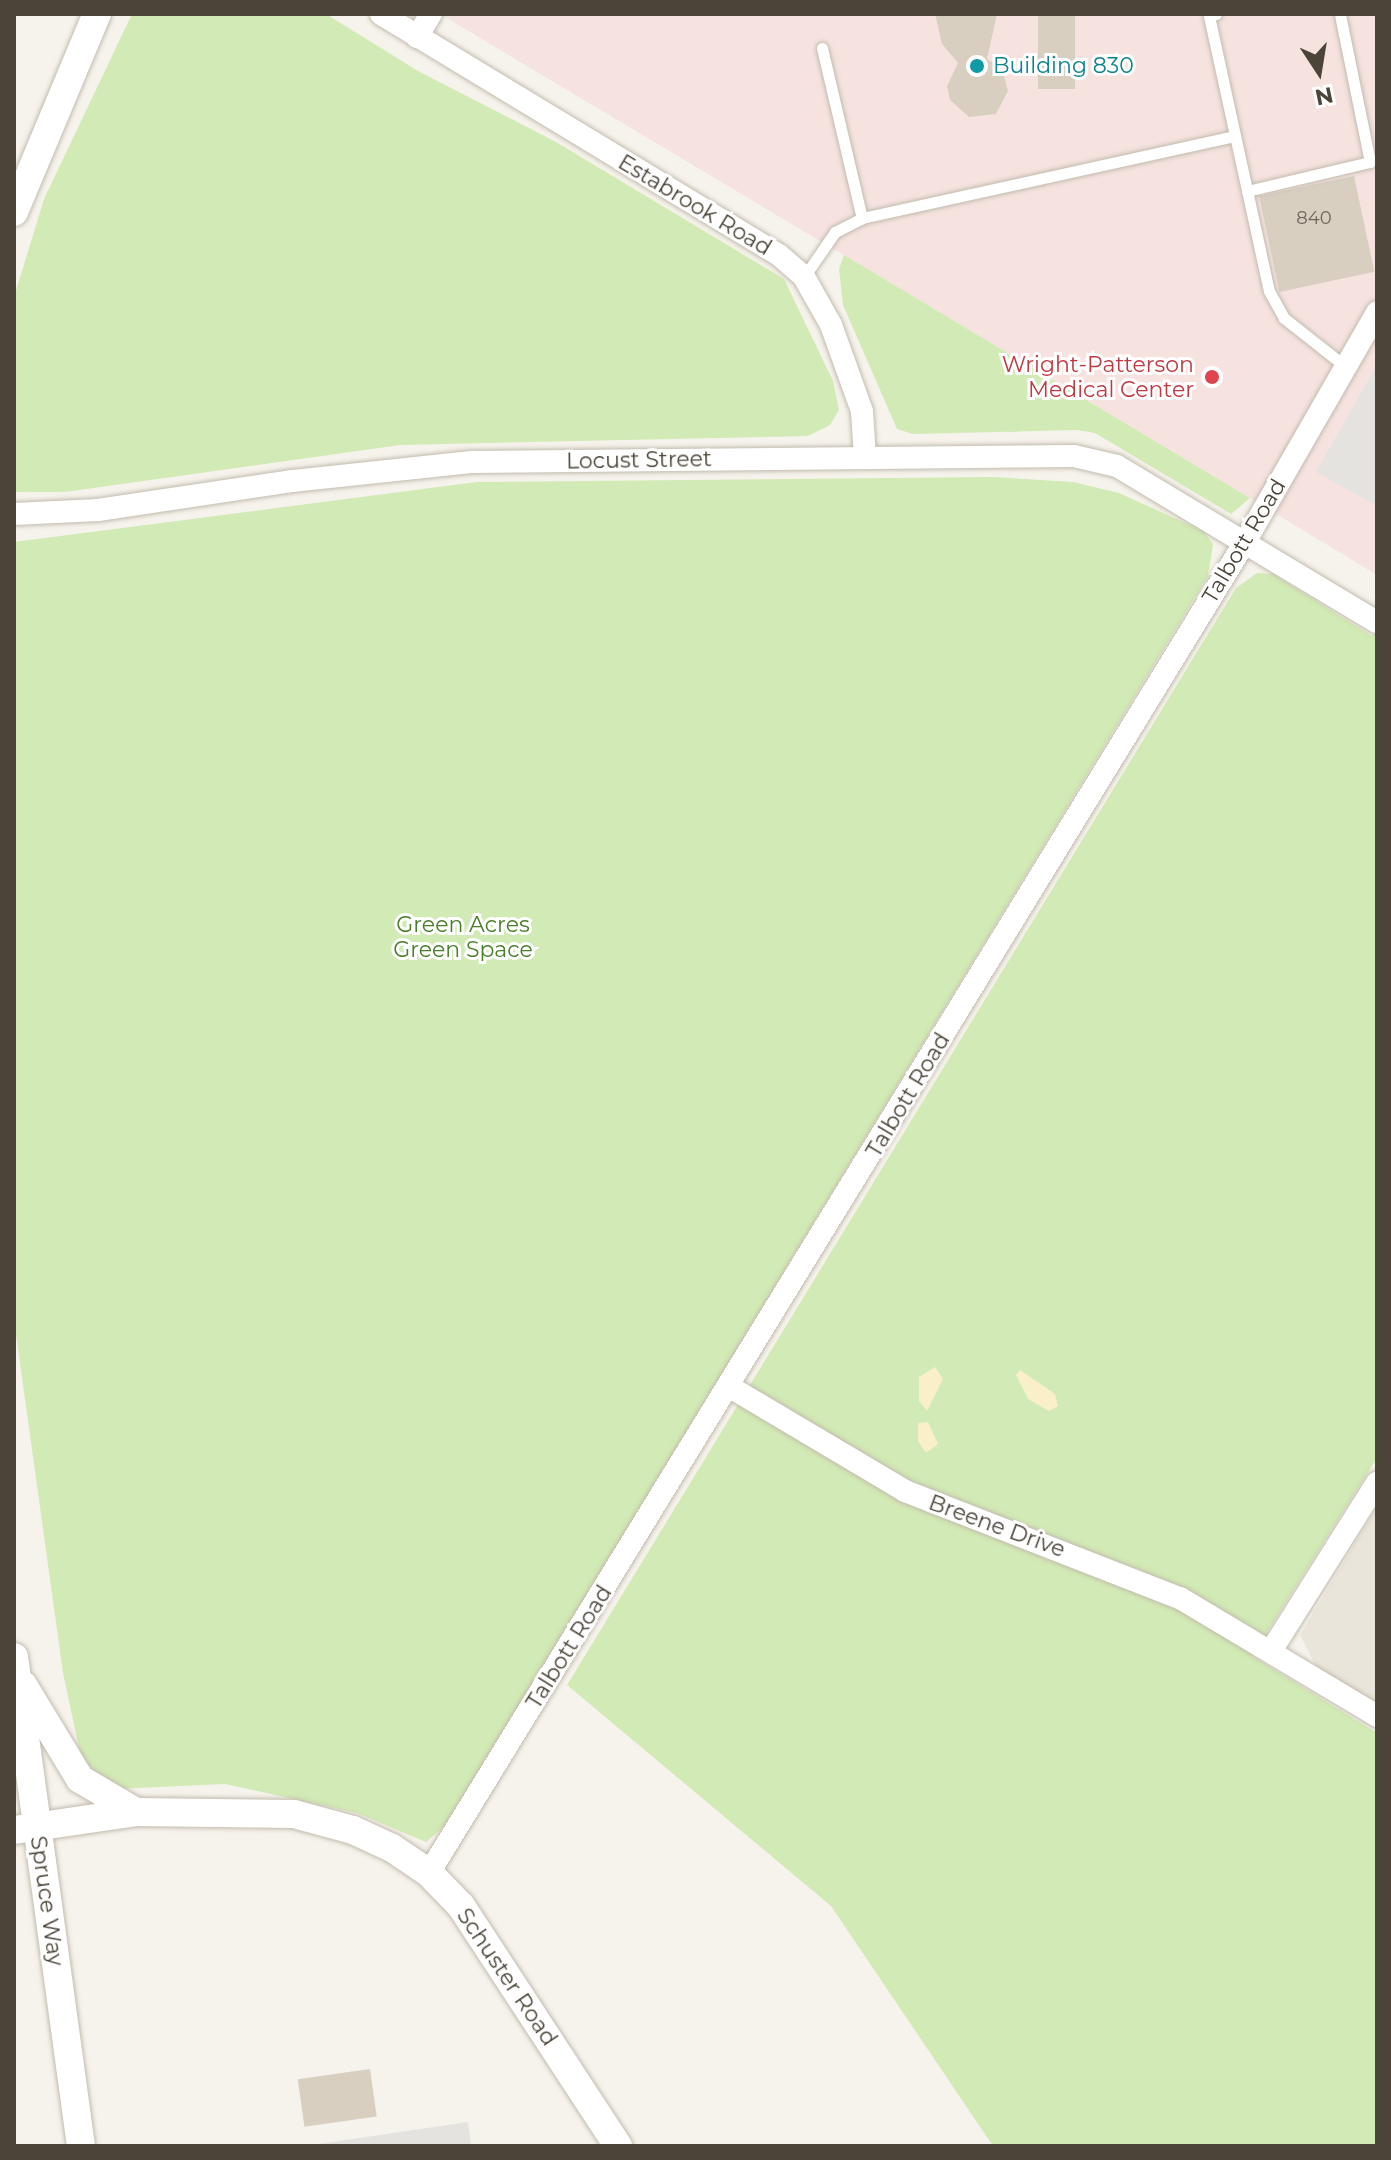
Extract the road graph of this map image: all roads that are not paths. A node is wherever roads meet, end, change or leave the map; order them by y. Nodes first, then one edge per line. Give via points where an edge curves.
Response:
1 (97, 14) edge
2 (381, 14) edge
3 (431, 14) edge
4 (1216, 14) edge
5 (1340, 14) edge
6 (417, 37) junction
7 (822, 48) dead end
8 (1235, 136) junction
9 (1247, 191) junction
10 (14, 212) edge
11 (862, 218) junction
12 (804, 277) junction
13 (1377, 312) edge
14 (1347, 368) junction
15 (865, 458) junction
16 (14, 514) edge
17 (1245, 542) junction
18 (1377, 622) edge
19 (730, 1387) junction
20 (1377, 1483) edge
21 (1271, 1651) junction
22 (15, 1666) edge
23 (1377, 1716) edge
24 (136, 1812) junction
25 (25, 1828) edge
26 (429, 1873) junction
27 (81, 2146) edge
28 (618, 2146) edge

1 - 10 street
2 - 6 street, Estabrook Road
3 - 6 street
4 - 8 lane via 1209,16
5 - 9 lane via 1370,162
6 - 12 street, Estabrook Road via 779,255
7 - 11 lane
8 - 9 lane
8 - 11 lane
9 - 14 lane via 1269,291 1284,318
11 - 12 lane via 835,232
12 - 15 street, Estabrook Road via 831,325 862,411
13 - 14 street, Talbott Road
14 - 17 street, Talbott Road
15 - 16 street, Locust Street via 472,462 98,510
15 - 17 street, Locust Street via 1074,456 1117,466
17 - 18 street
17 - 19 street, Talbott Road
19 - 21 street, Breene Drive via 905,1491 1133,1576
19 - 26 street, Talbott Road
20 - 21 street
21 - 23 street, Breene Drive
22 - 24 street via 80,1779
22 - 25 street, Spruce Way
24 - 25 street, Schuster Road
24 - 26 street, Schuster Road via 314,1818 379,1842
25 - 27 street, Spruce Way
26 - 28 street, Schuster Road via 478,1930

